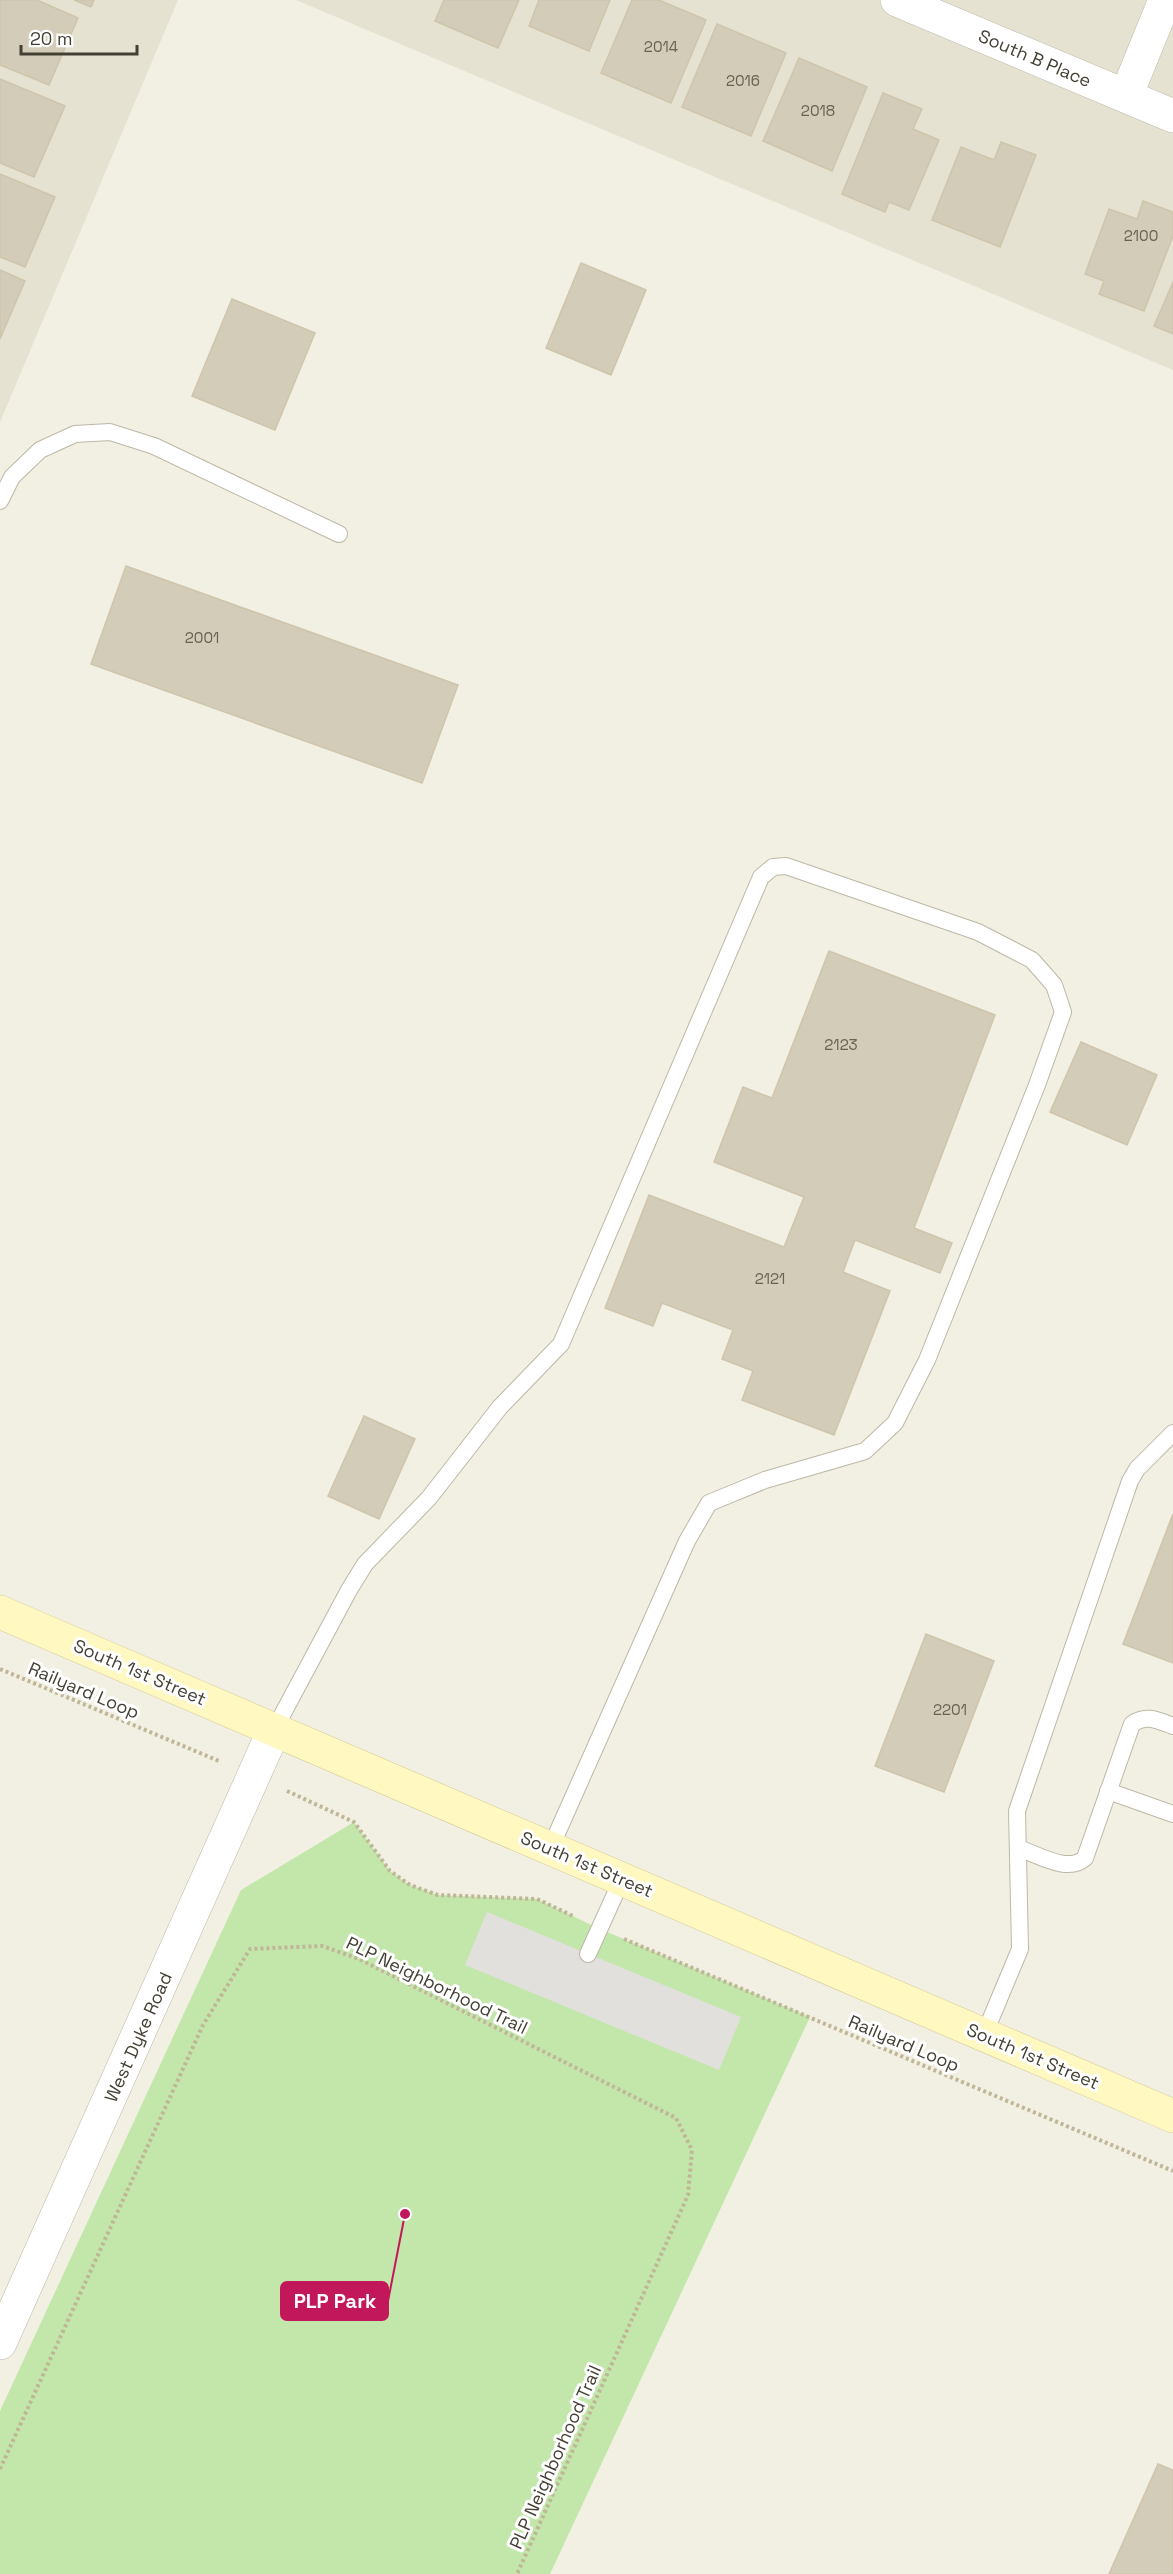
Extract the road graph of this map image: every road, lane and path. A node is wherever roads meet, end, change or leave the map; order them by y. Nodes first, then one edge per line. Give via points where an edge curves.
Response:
1 (897, 0) edge
2 (1165, 0) edge
3 (1126, 96) junction
4 (1173, 116) edge
5 (0, 501) edge
6 (339, 534) dead end
7 (1173, 1433) edge
8 (0, 1612) edge
9 (0, 1669) edge
10 (1173, 1726) edge
11 (274, 1730) junction
12 (158, 1736) dead end
13 (1108, 1791) junction
14 (1173, 1814) edge
15 (354, 1822) dead end
16 (550, 1848) junction
17 (1018, 1848) junction
18 (622, 1879) junction
19 (576, 1917) dead end
20 (625, 1939) dead end
21 (588, 1954) dead end
22 (984, 2035) junction
23 (1173, 2116) edge
24 (1173, 2171) edge
25 (0, 2343) edge
26 (0, 2469) edge
27 (518, 2574) edge

1 - 3 street, South B Place
2 - 3 street
3 - 4 street, South B Place
5 - 6 lane via 12,477 40,450 75,434 110,432 154,446
7 - 17 lane via 1130,1481 1017,1811
8 - 11 main road, South 1st Street
9 - 12 path, Railyard Loop
10 - 13 lane via 1151,1718 1140,1718 1132,1724
11 - 16 main road, South 1st Street
11 - 16 lane via 365,1564 429,1498 500,1407 561,1344 760,877 772,867 786,866 978,932 1032,960 1054,985 1063,1012 927,1360 895,1422 865,1451 765,1480 709,1503 687,1541
11 - 25 street, West Dyke Road
13 - 14 lane
13 - 17 lane via 1085,1858 1079,1864 1070,1866
15 - 19 path via 390,1871 410,1885 438,1895 537,1899
16 - 18 main road, South 1st Street
17 - 22 lane via 1020,1949
18 - 21 lane
18 - 22 main road, South 1st Street
20 - 24 path, Railyard Loop
22 - 23 main road, South 1st Street
26 - 27 path, PLP Neighborhood Trail via 202,2025 250,1949 322,1946 359,1959 676,2118 692,2150 688,2195

